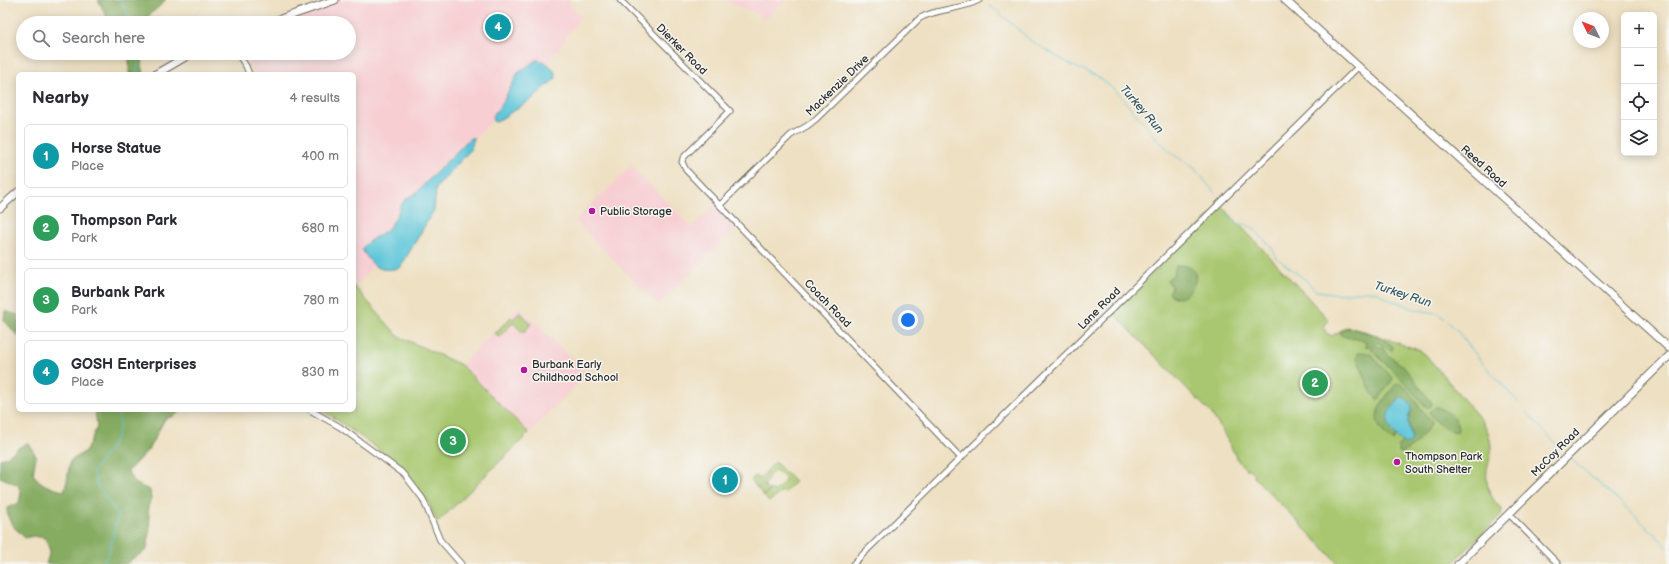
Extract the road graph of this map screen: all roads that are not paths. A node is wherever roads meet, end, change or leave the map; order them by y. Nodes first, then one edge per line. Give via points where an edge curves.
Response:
1 (335, 0) edge
2 (620, 0) edge
3 (980, 0) edge
4 (1285, 0) edge
5 (290, 16) edge
6 (180, 60) edge
7 (242, 60) edge
8 (1358, 67) junction
9 (159, 72) edge
10 (248, 72) edge
11 (682, 162) joint
12 (16, 194) edge
13 (720, 205) junction
14 (0, 208) edge
15 (1669, 348) edge
16 (1669, 356) edge
17 (314, 412) edge
18 (961, 458) junction
19 (1509, 514) junction
20 (461, 564) edge
21 (853, 564) edge
22 (1458, 564) edge
23 (1558, 564) edge

1 - 5 main road
2 - 11 street, Dierker Road via 730,111 686,154
3 - 13 street, Mackenzie Drive via 962,7 932,12 920,18 816,119 791,135
4 - 8 main road, Reed Road
6 - 9 main road
7 - 10 street
8 - 15 main road, Reed Road
8 - 18 street, Lane Road
11 - 13 street, Coach Road via 686,170
12 - 14 main road
13 - 18 street, Coach Road
16 - 19 main road, McCoy Road
17 - 20 street via 340,427 392,464 407,478 427,505 438,536
18 - 21 street, Lane Road
19 - 22 main road, McCoy Road
19 - 23 street

